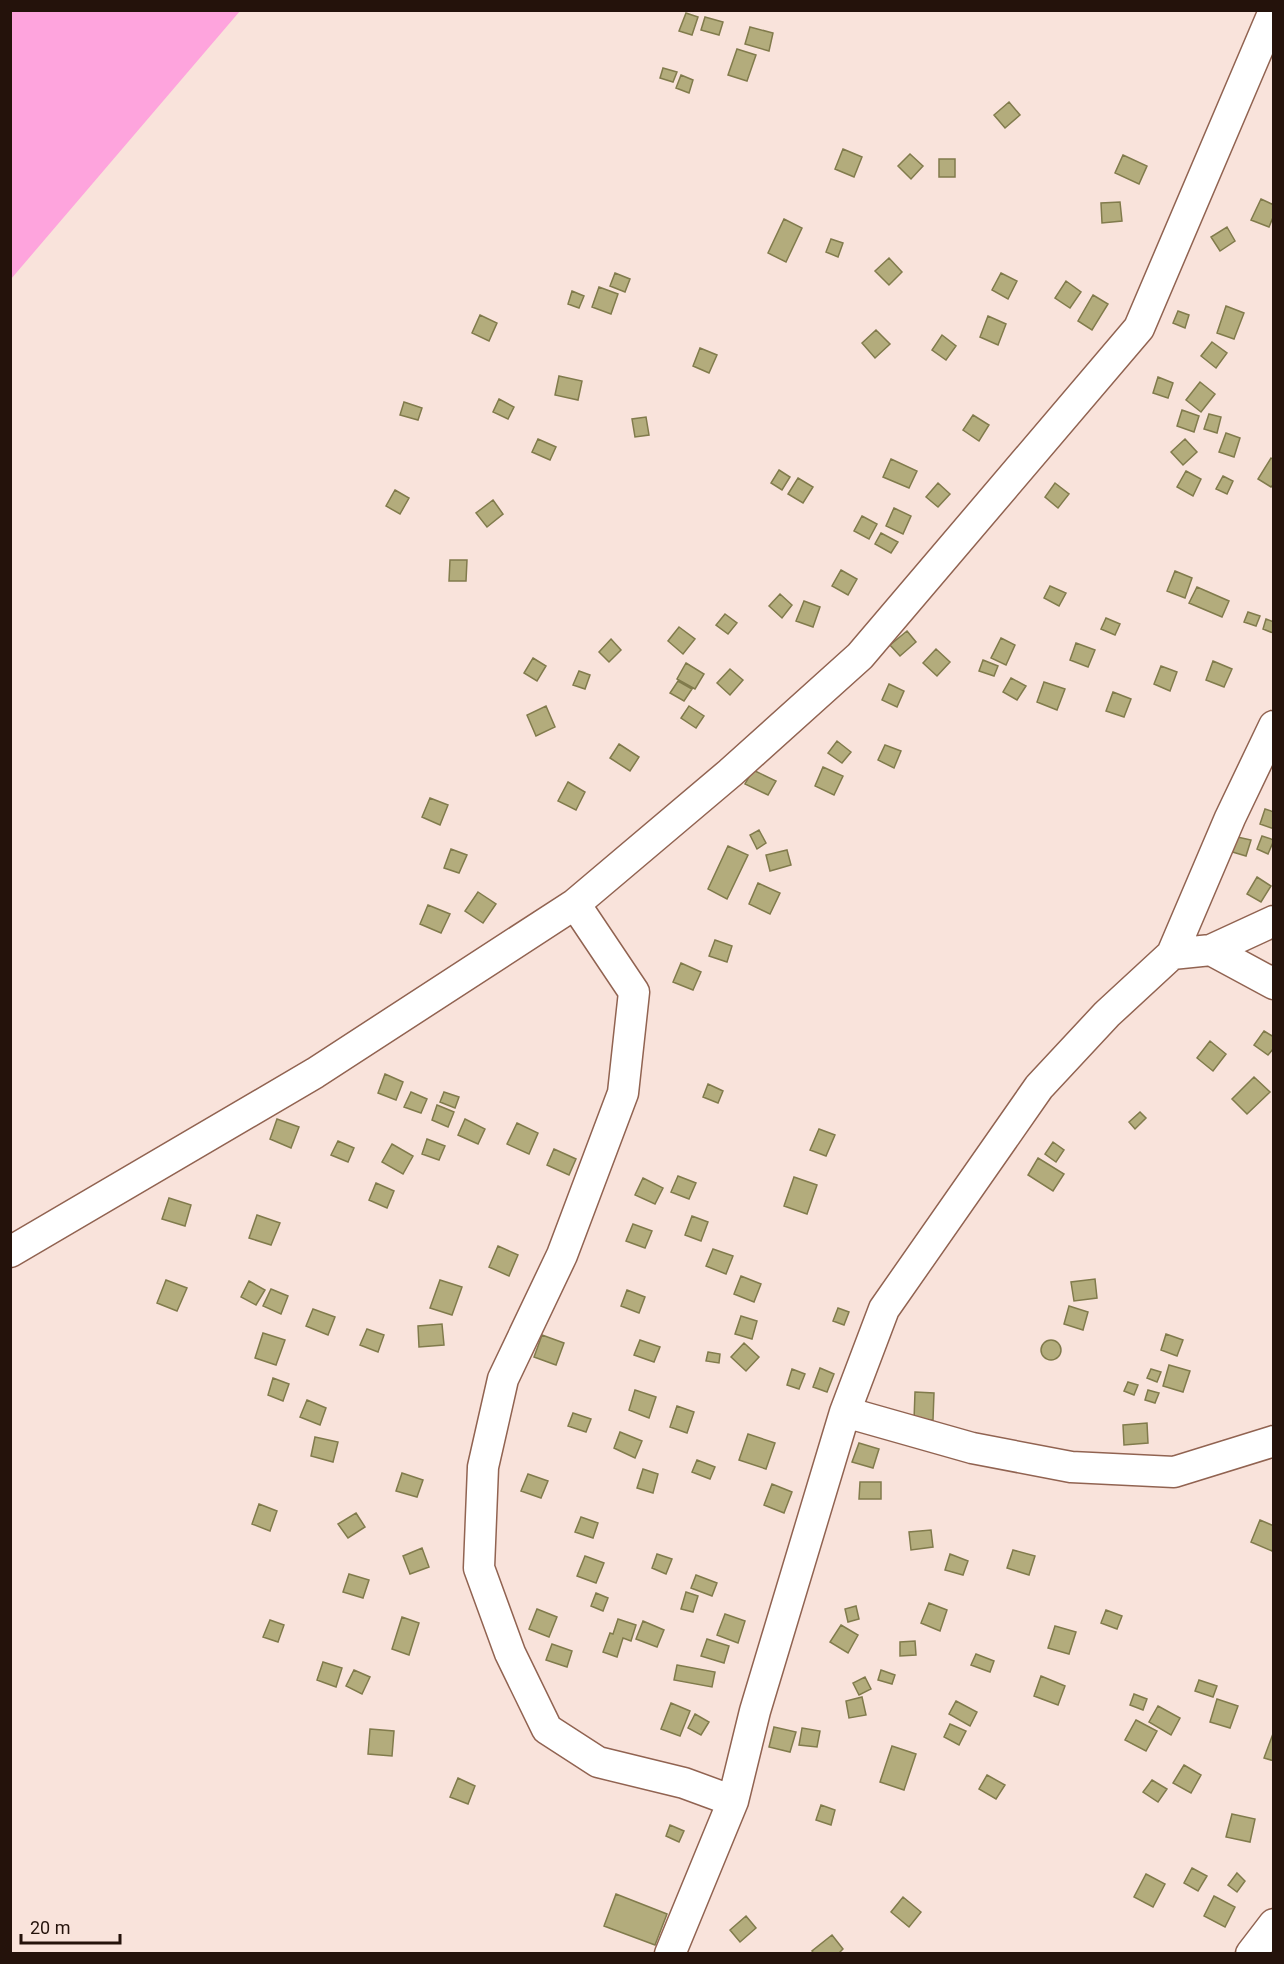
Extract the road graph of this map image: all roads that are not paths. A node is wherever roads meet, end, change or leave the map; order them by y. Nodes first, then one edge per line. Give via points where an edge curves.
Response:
1 (1273, 11) edge
2 (1274, 726) edge
3 (575, 904) junction
4 (1274, 921) edge
5 (1211, 950) junction
6 (1172, 954) junction
7 (1274, 984) edge
8 (10, 1252) edge
9 (846, 1412) junction
10 (1274, 1441) edge
11 (733, 1801) junction
12 (1274, 1924) edge
13 (670, 1953) edge
14 (1251, 1953) edge

1 - 3 street via 1139,328 860,656
2 - 6 street
3 - 8 street via 315,1073
3 - 11 street via 634,992 623,1093 562,1255 502,1379 483,1467 479,1568 510,1653 547,1729 598,1762 684,1783
4 - 5 street
5 - 6 street
5 - 7 street
6 - 9 street via 1107,1014 1039,1087 884,1309
9 - 10 street via 972,1448 1071,1467 1174,1472
9 - 11 street via 755,1711
11 - 13 street
12 - 14 street

